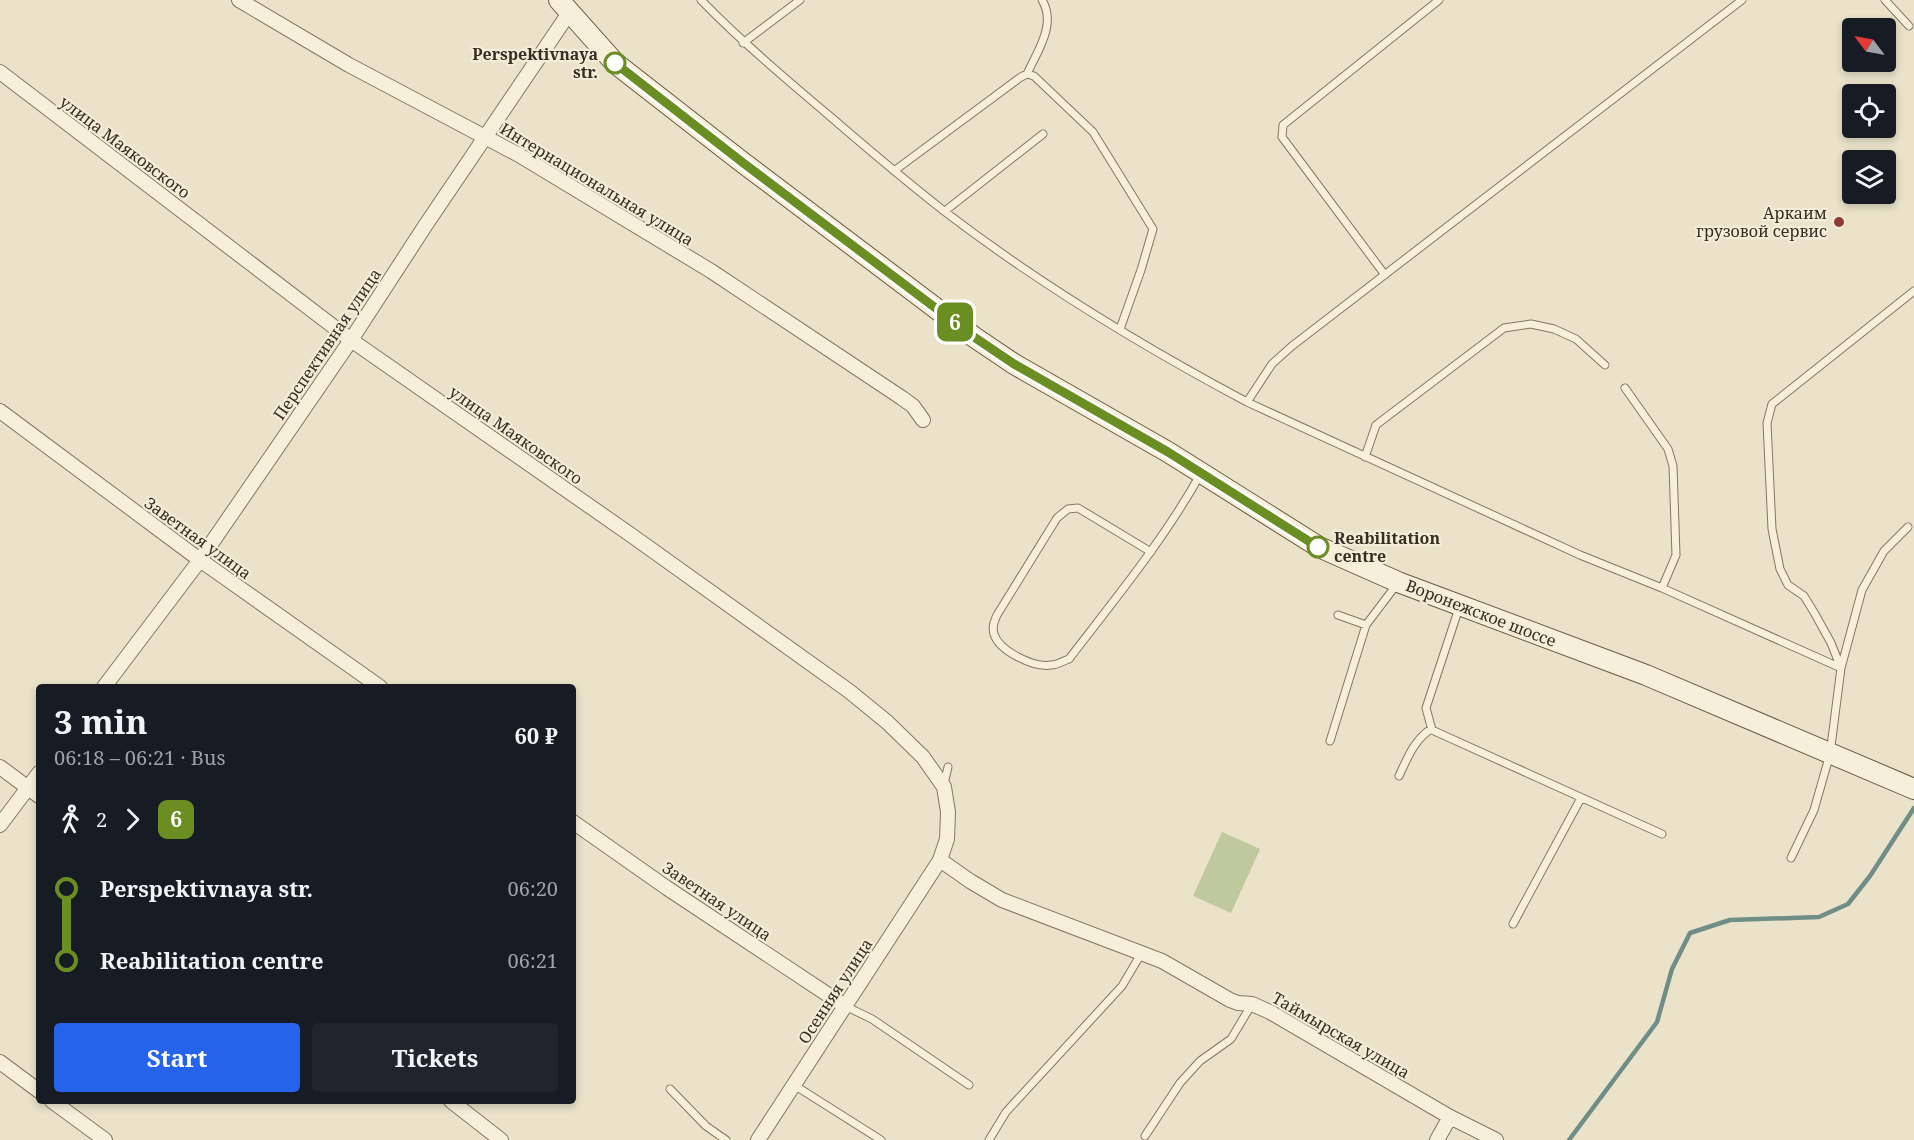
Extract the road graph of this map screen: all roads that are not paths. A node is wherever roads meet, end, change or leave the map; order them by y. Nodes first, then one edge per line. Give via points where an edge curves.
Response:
1 (239, 0) edge
2 (701, 0) edge
3 (800, 0) edge
4 (1042, 0) edge
5 (1439, 0) edge
6 (1742, 0) edge
7 (1885, 0) edge
8 (564, 6) edge
9 (1909, 26) dead end
10 (743, 43) junction
11 (0, 72) edge
12 (1027, 74) junction
13 (1043, 134) dead end
14 (485, 137) junction
15 (894, 171) junction
16 (945, 211) junction
17 (1385, 275) junction
18 (1914, 291) edge
19 (1120, 329) junction
20 (351, 340) junction
21 (1605, 365) dead end
22 (1625, 388) dead end
23 (1247, 402) junction
24 (0, 411) edge
25 (923, 420) dead end
26 (1365, 457) junction
27 (1201, 472) junction
28 (1908, 527) dead end
29 (1151, 552) junction
30 (200, 560) junction
31 (1398, 582) junction
32 (1662, 588) junction
33 (1459, 606) junction
34 (1338, 615) dead end
35 (1366, 626) junction
36 (1841, 668) junction
37 (106, 684) edge
38 (376, 684) edge
39 (1431, 729) junction
40 (1330, 741) dead end
41 (1830, 754) junction
42 (0, 767) edge
43 (948, 767) dead end
44 (1399, 776) dead end
45 (944, 787) junction
46 (1914, 789) edge
47 (33, 792) edge
48 (1581, 798) junction
49 (576, 824) edge
50 (0, 825) edge
51 (1662, 834) dead end
52 (1791, 858) dead end
53 (940, 860) junction
54 (1513, 924) dead end
55 (1141, 954) junction
56 (1252, 1004) junction
57 (845, 1005) junction
58 (0, 1062) edge
59 (794, 1085) junction
60 (969, 1085) dead end
61 (36, 1089) edge
62 (670, 1089) dead end
63 (56, 1104) edge
64 (455, 1104) edge
65 (1450, 1117) junction
66 (1144, 1136) dead end
67 (105, 1140) edge
68 (501, 1140) edge
69 (726, 1140) edge
70 (758, 1140) edge
71 (881, 1140) edge
72 (989, 1140) edge
73 (1437, 1140) edge
74 (1496, 1140) edge

1 - 14 street, Интернациональная улица via 349,65
2 - 10 lane
3 - 10 lane
4 - 12 lane via 1049,16 1047,28
5 - 17 lane via 1283,125 1282,137
6 - 17 lane
7 - 9 lane
8 - 14 street, Перспективная улица
8 - 27 main road, Воронежское шоссе via 615,63 974,337
10 - 15 lane
11 - 20 street, улица Маяковского
12 - 15 lane
12 - 19 lane via 1034,75 1093,132 1153,229
13 - 16 lane
14 - 20 street, Перспективная улица
14 - 25 street, Интернациональная улица via 711,271 902,398
15 - 16 lane
16 - 19 lane via 1018,264
17 - 23 lane via 1272,364
18 - 36 lane via 1772,404 1769,412 1772,529 1780,569 1788,585 1804,596
19 - 23 lane
20 - 30 street, Перспективная улица
20 - 45 street, улица Маяковского via 849,692 922,757
21 - 26 lane via 1576,339 1554,329 1531,324 1504,328 1376,425
22 - 32 lane via 1668,449 1673,466 1676,555
23 - 26 lane
24 - 30 street, Заветная улица
26 - 32 lane
27 - 29 lane
27 - 31 main road, Воронежское шоссе via 1318,547
28 - 36 lane via 1884,551 1862,590
29 - 29 lane via 1069,658 1051,665 1025,661 1004,647 994,634 997,615 1058,518 1068,509 1078,508
30 - 37 street, Перспективная улица
30 - 38 street, Заветная улица
31 - 33 main road, Воронежское шоссе
31 - 35 lane
32 - 36 lane
33 - 39 lane via 1426,708
33 - 41 main road, Воронежское шоссе via 1646,675
34 - 35 lane
35 - 40 lane
36 - 41 lane
39 - 44 lane via 1414,745
39 - 48 lane
41 - 46 main road, Воронежское шоссе
41 - 52 lane via 1814,810
42 - 47 street
43 - 45 lane
45 - 53 street, улица Маяковского via 947,839
47 - 50 street
48 - 51 lane
48 - 54 lane
49 - 57 street, Заветная улица
53 - 55 street, Таймырская улица via 1002,900
53 - 57 street, Осенняя улица
55 - 56 street, Таймырская улица via 1162,961 1230,1000
55 - 72 lane via 1122,986 1006,1112
56 - 65 street, Таймырская улица
56 - 66 lane via 1231,1039 1200,1061 1180,1083
57 - 59 street, Осенняя улица
57 - 60 lane
58 - 61 street
59 - 70 street, Осенняя улица
59 - 71 lane
62 - 69 lane via 706,1126
63 - 67 street
64 - 68 street
65 - 73 street
65 - 74 street, Таймырская улица

